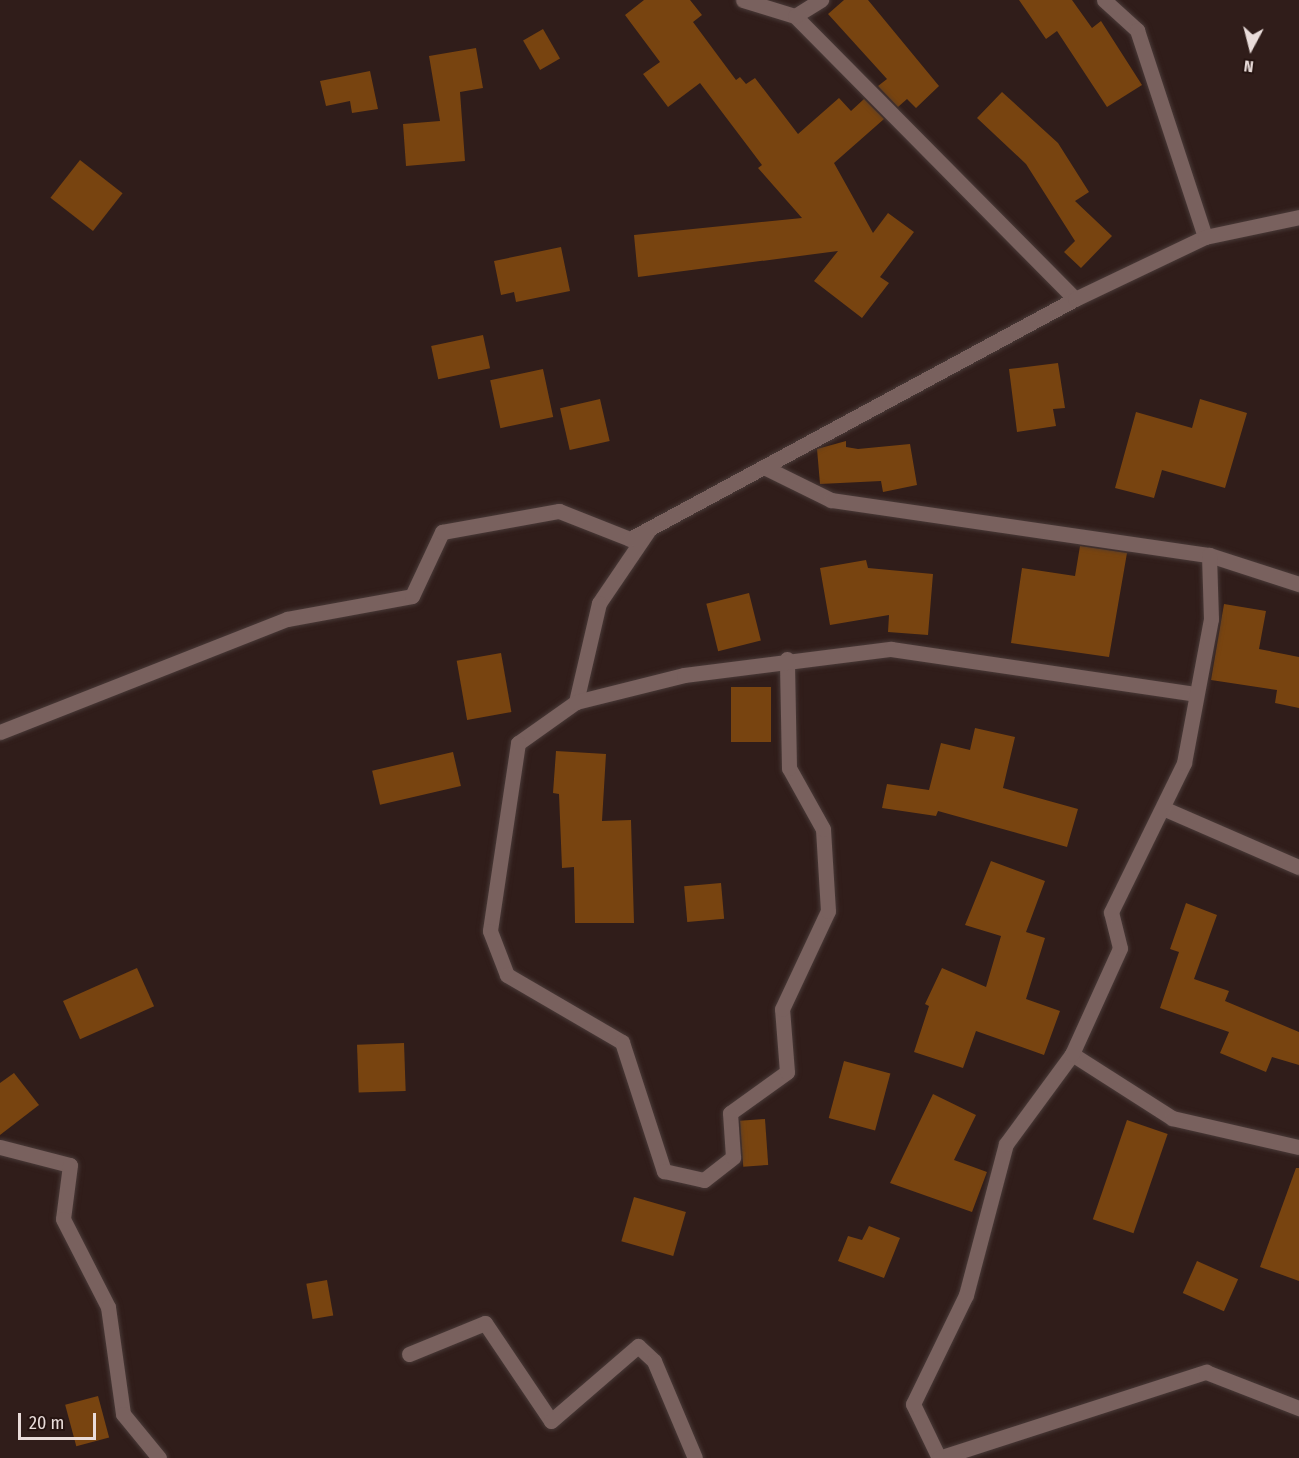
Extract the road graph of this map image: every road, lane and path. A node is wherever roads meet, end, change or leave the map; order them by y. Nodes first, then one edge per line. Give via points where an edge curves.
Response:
1 (743, 0) edge
2 (821, 0) edge
3 (1104, 0) edge
4 (795, 16) junction
5 (1299, 217) edge
6 (1205, 237) junction
7 (1075, 299) junction
8 (764, 467) junction
9 (648, 531) junction
10 (1209, 555) junction
11 (1299, 584) edge
12 (787, 659) junction
13 (1194, 694) junction
14 (576, 702) junction
15 (0, 732) edge
16 (1163, 808) junction
17 (1299, 867) edge
18 (1072, 1054) junction
19 (0, 1147) edge
20 (1299, 1147) edge
21 (409, 1353) dead end
22 (1299, 1408) edge
23 (159, 1458) edge
24 (695, 1458) edge
25 (939, 1458) edge

1 - 4 street
2 - 4 street
3 - 6 street via 1137,30
4 - 7 street
5 - 6 street
6 - 7 street
7 - 8 street
8 - 9 street
8 - 10 street via 831,500
9 - 14 street via 599,603
9 - 15 street via 630,539 559,510 442,532 412,596 287,619
10 - 11 street
10 - 13 street via 1211,619
12 - 13 street via 891,649
12 - 14 street via 684,675
12 - 14 street via 789,768 823,829 828,911 782,1009 787,1072 730,1113 733,1157 704,1180 664,1171 622,1042 507,975 490,931 518,743
13 - 16 street via 1184,763
16 - 17 street
16 - 18 street via 1111,912 1120,948
18 - 20 street via 1172,1118
18 - 25 street via 1006,1144 966,1295 913,1404
19 - 23 street via 70,1165 63,1219 108,1307 123,1414
21 - 24 street via 485,1323 551,1421 638,1346 654,1361
22 - 25 street via 1206,1372

